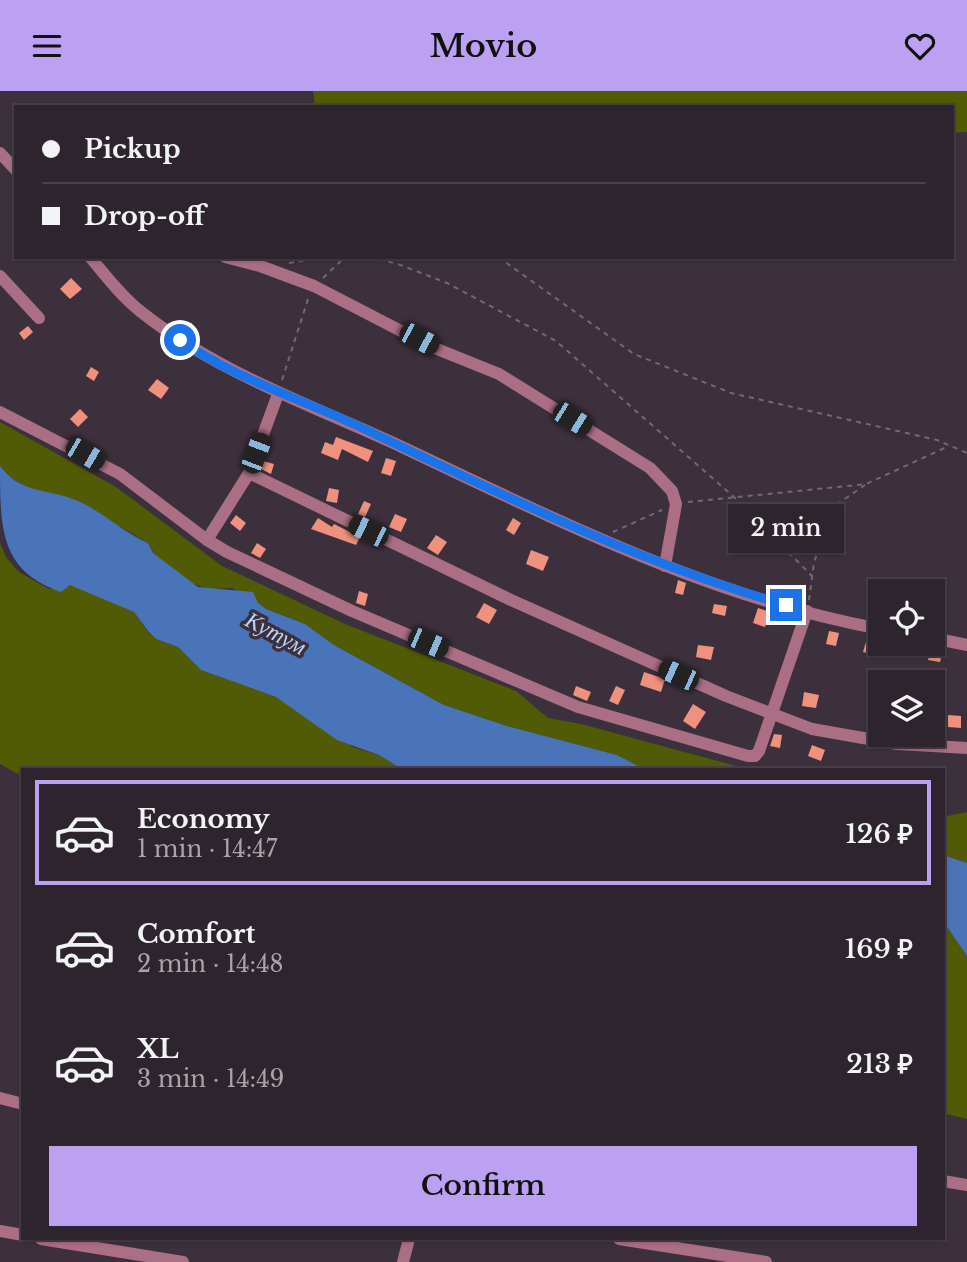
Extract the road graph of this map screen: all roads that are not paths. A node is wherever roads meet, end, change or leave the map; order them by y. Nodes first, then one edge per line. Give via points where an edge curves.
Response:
1 (0, 153) edge
2 (14, 168) edge
3 (92, 259) edge
4 (234, 259) edge
5 (0, 276) edge
6 (39, 318) dead end
7 (278, 394) junction
8 (0, 412) edge
9 (249, 473) junction
10 (207, 540) junction
11 (665, 566) junction
12 (807, 611) junction
13 (868, 626) edge
14 (945, 640) edge
15 (967, 645) edge
16 (772, 711) junction
17 (967, 748) edge
18 (0, 1098) edge
19 (21, 1103) edge
20 (945, 1181) edge
21 (967, 1185) edge
22 (0, 1231) edge
23 (21, 1235) edge
24 (47, 1240) edge
25 (409, 1240) edge
26 (626, 1240) edge
27 (183, 1262) edge
28 (403, 1262) edge
29 (766, 1262) edge

1 - 2 street
3 - 7 street via 140,311 200,354
4 - 11 street via 314,286 432,347 499,374 650,468 672,491 676,504
5 - 6 street
7 - 9 street
7 - 11 street via 340,418 604,543
8 - 10 street via 120,474
9 - 10 street
9 - 16 street via 511,600 726,696
10 - 16 street via 352,611 578,707 748,756 759,751
11 - 12 street
12 - 13 street
12 - 16 street
14 - 15 street
16 - 17 street via 823,731 897,744
18 - 19 street
20 - 21 street
22 - 23 street
24 - 27 street
25 - 28 street
26 - 29 street

